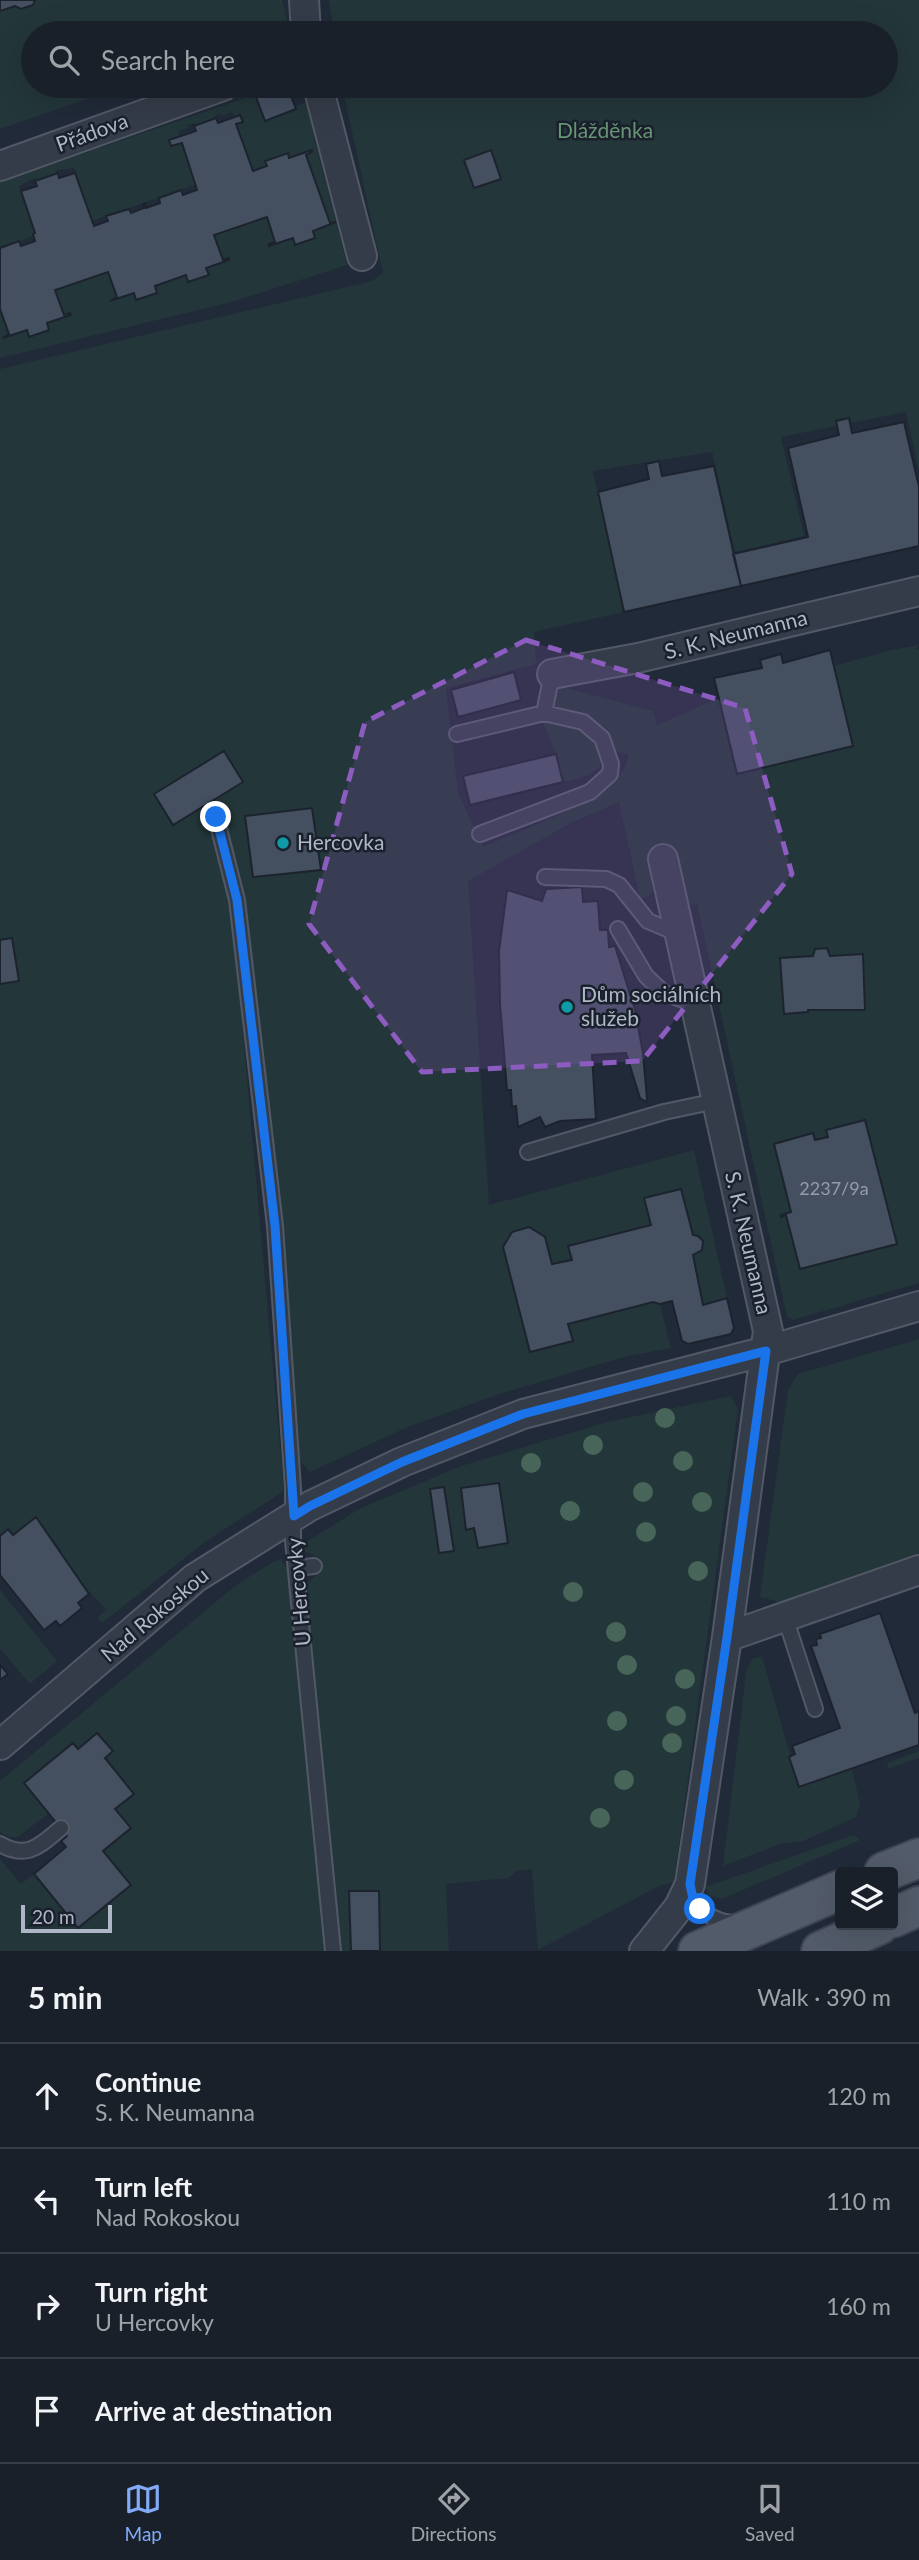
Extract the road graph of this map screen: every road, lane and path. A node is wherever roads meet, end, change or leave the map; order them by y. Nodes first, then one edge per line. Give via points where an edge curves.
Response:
1 (304, 0) edge
2 (305, 21) edge
3 (190, 98) edge
4 (321, 98) edge
5 (0, 166) edge
6 (362, 256) dead end
7 (919, 591) edge
8 (552, 674) joint
9 (544, 713) junction
10 (457, 734) dead end
11 (216, 817) dead end
12 (480, 834) dead end
13 (663, 859) dead end
14 (545, 877) dead end
15 (618, 929) dead end
16 (679, 934) junction
17 (695, 1004) junction
18 (716, 1101) junction
19 (528, 1152) dead end
20 (919, 1306) edge
21 (766, 1351) junction
22 (294, 1516) junction
23 (314, 1566) dead end
24 (296, 1568) junction
25 (919, 1570) edge
26 (785, 1617) junction
27 (727, 1637) junction
28 (815, 1709) dead end
29 (0, 1745) edge
30 (61, 1828) dead end
31 (0, 1844) edge
32 (919, 1858) edge
33 (896, 1867) edge
34 (690, 1884) junction
35 (835, 1893) edge
36 (919, 1906) edge
37 (898, 1916) edge
38 (768, 1920) junction
39 (867, 1930) edge
40 (333, 1951) edge
41 (644, 1951) edge
42 (698, 1951) edge
43 (821, 1951) edge

1 - 2 street
3 - 5 street, Přádova
4 - 6 street
7 - 8 street, S. K. Neumanna
8 - 9 lane
9 - 10 lane
9 - 12 lane via 583,722 602,738 610,774 590,792
11 - 22 lane, U Hercovky via 237,900 275,1226
13 - 16 street, S. K. Neumanna
14 - 16 lane via 606,879 619,885 648,921
15 - 17 lane via 646,976 664,993
16 - 17 street, S. K. Neumanna
17 - 18 street, S. K. Neumanna
18 - 19 lane
18 - 21 street, S. K. Neumanna via 768,1331
20 - 21 street, Nad Rokoskou
21 - 22 street, Nad Rokoskou via 523,1414 402,1462
21 - 27 street, S. K. Neumanna
22 - 24 lane, U Hercovky
22 - 29 street, Nad Rokoskou via 195,1578
23 - 24 lane
24 - 40 lane, U Hercovky
25 - 26 street
26 - 27 street
26 - 28 lane
27 - 34 street, S. K. Neumanna
30 - 31 lane via 33,1851
32 - 33 main road
34 - 38 lane via 693,1899 709,1916 733,1923
34 - 41 street, S. K. Neumanna via 673,1916
35 - 38 main road
36 - 37 main road
38 - 42 main road
39 - 43 main road

